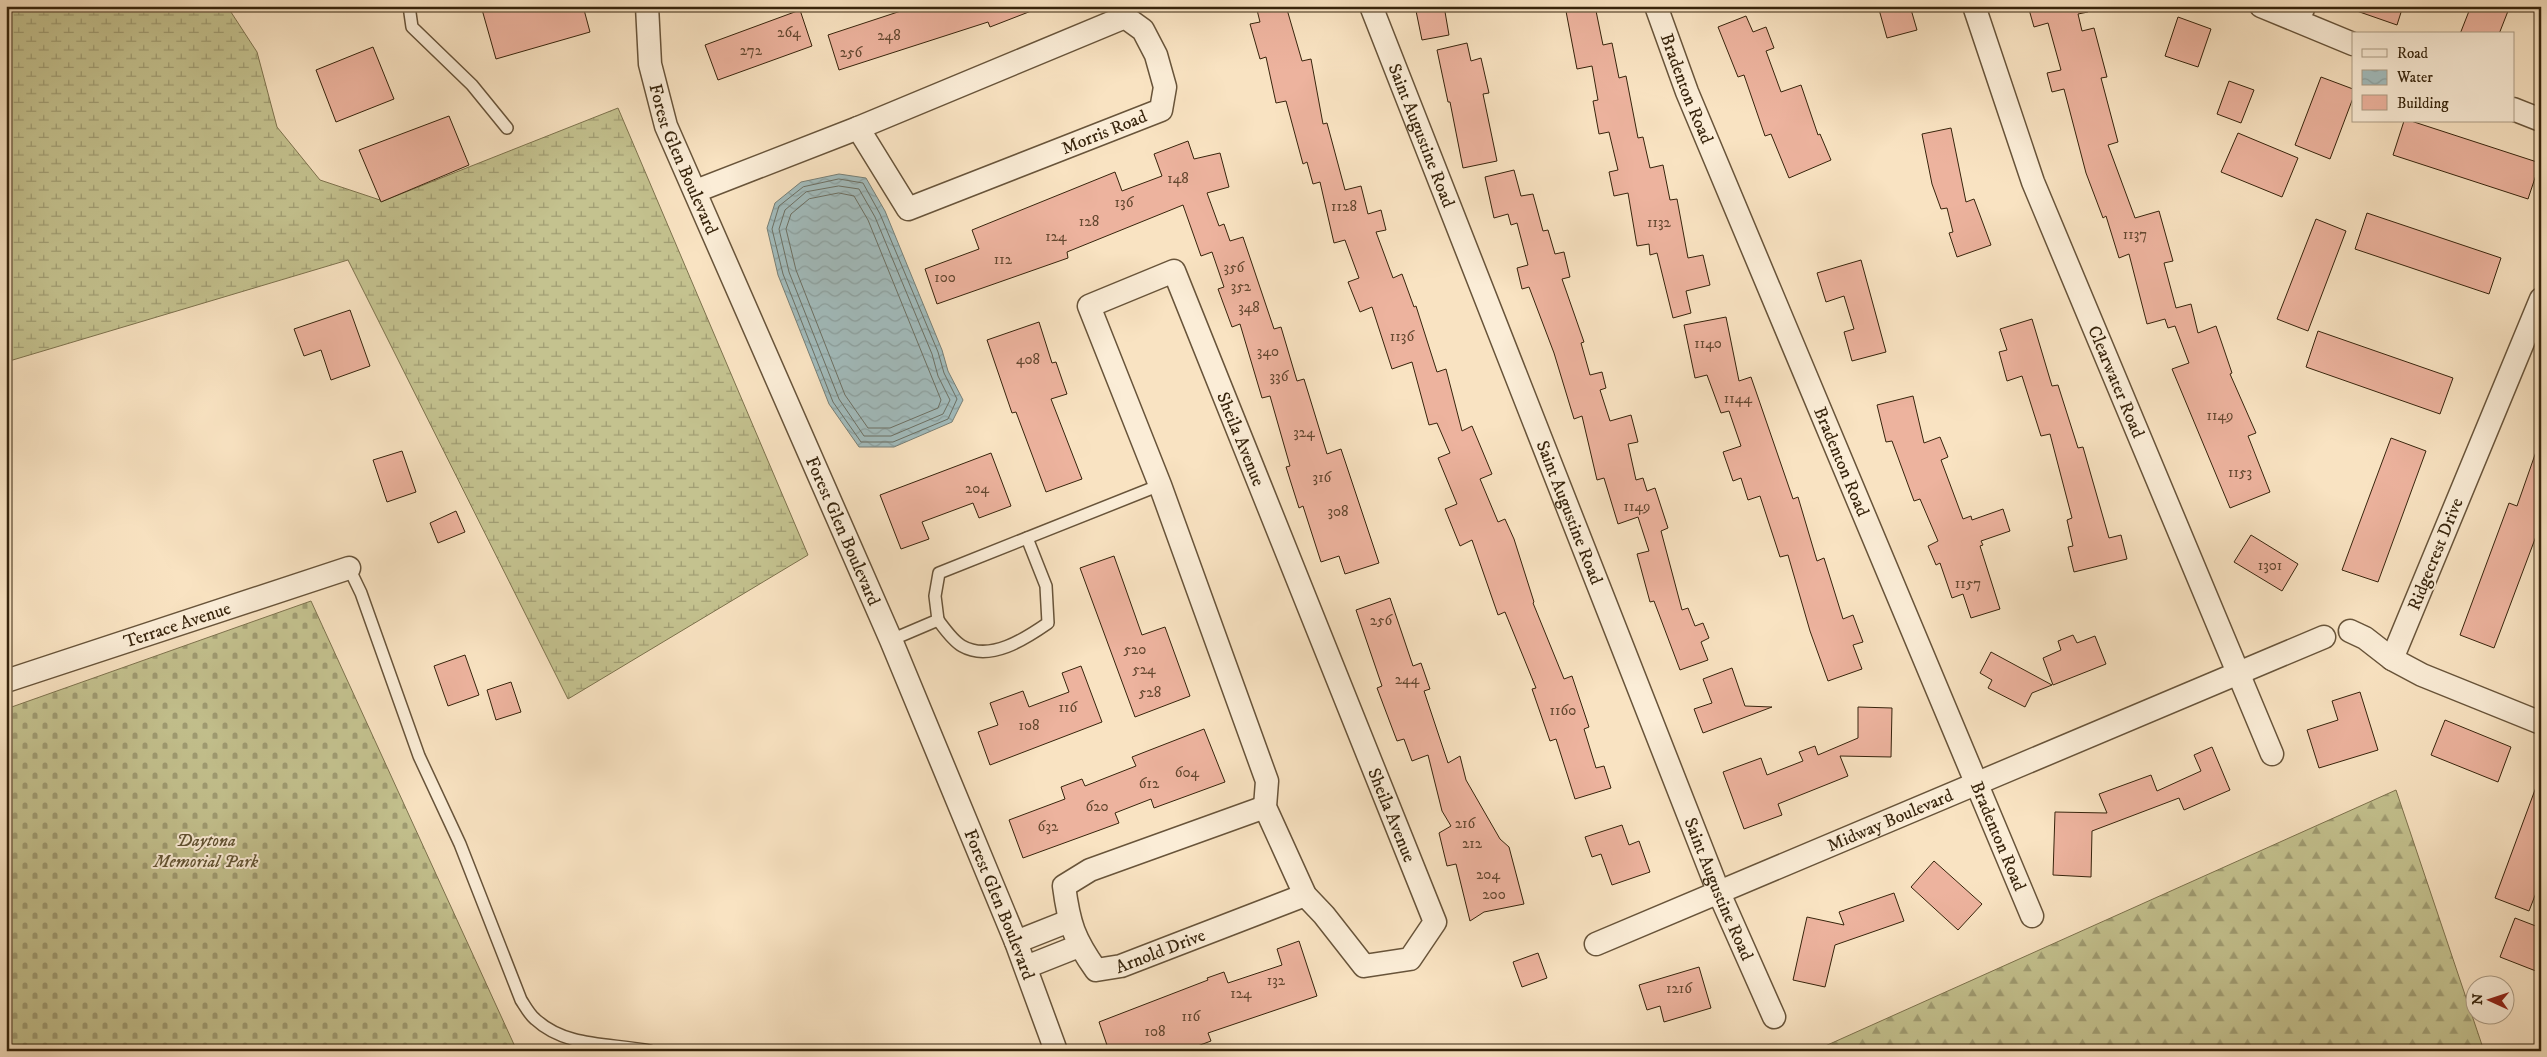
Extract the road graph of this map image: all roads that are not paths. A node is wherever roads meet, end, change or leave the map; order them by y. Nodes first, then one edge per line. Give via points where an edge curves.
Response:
1 (409, 6) edge
2 (647, 6) edge
3 (1371, 6) edge
4 (1656, 6) edge
5 (1974, 6) edge
6 (2261, 6) edge
7 (2307, 15) edge
8 (2352, 43) edge
9 (2514, 109) edge
10 (2541, 120) edge
11 (507, 128) dead end
12 (858, 128) junction
13 (696, 191) junction
14 (2541, 299) edge
15 (1160, 485) junction
16 (1027, 538) junction
17 (349, 568) joint
18 (938, 620) junction
19 (2350, 631) dead end
20 (2324, 636) dead end
21 (891, 640) junction
22 (2392, 659) junction
23 (2237, 672) junction
24 (6, 681) edge
25 (2541, 723) edge
26 (2272, 754) dead end
27 (1977, 783) junction
28 (1265, 807) junction
29 (1719, 893) junction
30 (1305, 895) junction
31 (2032, 916) dead end
32 (1069, 921) junction
33 (1016, 942) junction
34 (1596, 944) dead end
35 (1079, 946) junction
36 (1026, 966) junction
37 (1774, 1016) dead end
38 (650, 1051) edge
39 (1056, 1051) edge

1 - 11 lane via 412,26 472,85
2 - 13 street, Forest Glen Boulevard via 650,64 664,117
3 - 29 street, Saint Augustine Road
4 - 27 street, Bradenton Road via 1687,92
5 - 23 street, Clearwater Road via 2033,182
6 - 7 street
7 - 8 street
9 - 10 street
12 - 12 street, Morris Road via 1125,17 1143,30 1156,55 1165,87 1161,110 908,210
12 - 13 street, Morris Road
13 - 21 street, Forest Glen Boulevard
14 - 22 street, Ridgecrest Drive
15 - 16 lane
15 - 28 street via 1267,781
15 - 30 street, Sheila Avenue via 1089,306 1174,271 1435,922 1410,959 1364,966
16 - 18 lane via 939,574 935,596
16 - 18 lane via 1046,586 1048,623 1022,642 981,653 960,646
17 - 24 street, Terrace Avenue
17 - 38 lane via 361,593 419,756 460,844 521,1000 535,1019 557,1033 589,1045
18 - 21 lane
19 - 22 street
20 - 23 street, Midway Boulevard
21 - 33 street, Forest Glen Boulevard
22 - 25 street via 2422,675
23 - 26 street, Clearwater Road
23 - 27 street, Midway Boulevard
27 - 29 street, Midway Boulevard
27 - 31 street, Bradenton Road
28 - 30 street, Sheila Avenue
28 - 32 street via 1090,870 1064,886
29 - 34 street, Midway Boulevard
29 - 37 street, Saint Augustine Road
30 - 35 street, Arnold Drive via 1122,966 1096,970
32 - 33 street
32 - 35 street
33 - 36 street, Forest Glen Boulevard
35 - 36 street
36 - 39 street, Forest Glen Boulevard

